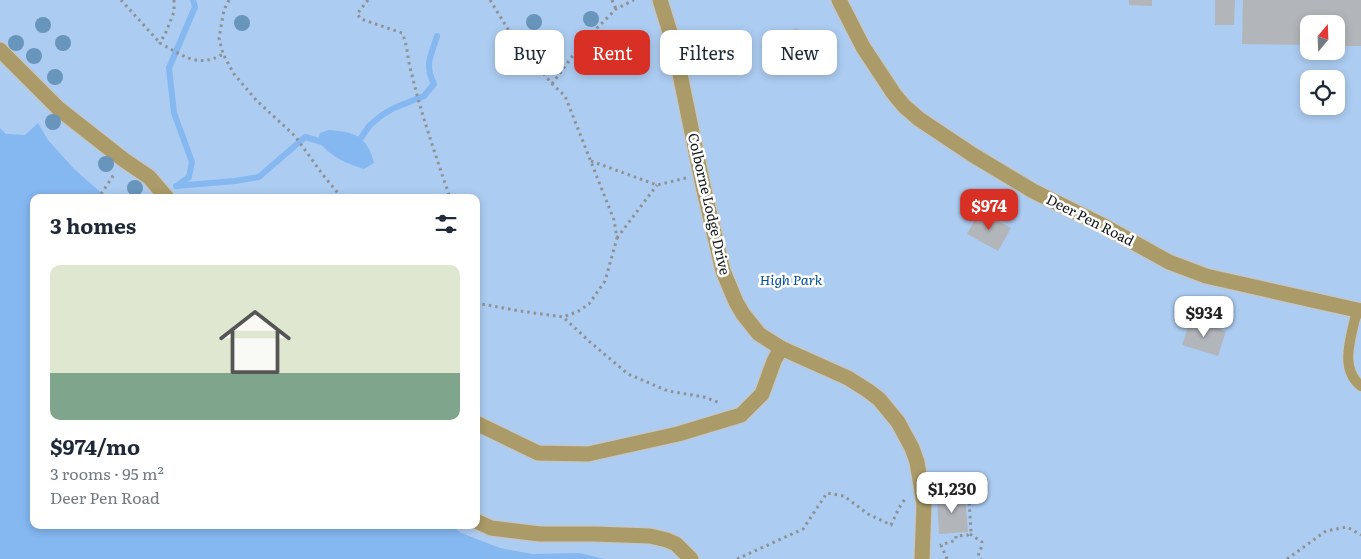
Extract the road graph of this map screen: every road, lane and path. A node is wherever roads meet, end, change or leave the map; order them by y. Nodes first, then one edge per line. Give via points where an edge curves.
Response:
1 (121, 0) edge
2 (174, 0) edge
3 (229, 0) edge
4 (368, 0) edge
5 (490, 0) edge
6 (612, 0) edge
7 (634, 0) edge
8 (660, 0) edge
9 (839, 0) edge
10 (616, 9) junction
11 (160, 43) junction
12 (0, 50) edge
13 (222, 54) junction
14 (552, 84) junction
15 (124, 160) junction
16 (591, 161) junction
17 (690, 178) dead end
18 (657, 184) junction
19 (100, 194) dead end
20 (163, 194) edge
21 (339, 194) edge
22 (449, 194) edge
23 (617, 238) junction
24 (480, 304) edge
25 (1359, 311) edge
26 (563, 317) junction
27 (781, 348) junction
28 (1361, 386) edge
29 (741, 416) junction
30 (480, 425) edge
31 (976, 497) dead end
32 (910, 499) dead end
33 (480, 523) edge
34 (970, 534) junction
35 (1361, 535) edge
36 (691, 559) edge
37 (737, 559) edge
38 (922, 559) edge
39 (947, 559) edge
40 (981, 559) edge
41 (1287, 559) edge

1 - 11 path
2 - 11 path via 174,12
3 - 13 path via 219,38
4 - 22 path via 357,14 361,19 402,33 406,39 410,70
5 - 14 path via 510,34
6 - 10 path
7 - 10 path
8 - 27 street, Colborne Lodge Drive via 674,45 723,271 746,320 759,334
9 - 25 street, Deer Pen Road via 863,47 904,106 973,155 1033,191 1169,262 1206,276
10 - 14 path via 582,43
11 - 13 path via 199,61
12 - 15 street via 59,109
13 - 21 path via 234,74 256,100 295,136
14 - 16 path via 565,96
15 - 19 path
15 - 20 street via 149,177
16 - 18 path
16 - 23 path via 614,220
17 - 18 path
18 - 23 path
23 - 26 path via 605,281 589,304
24 - 26 path
25 - 28 lane, Deer Pen Road via 1348,362 1350,374
26 - 29 path via 628,374 668,391 704,397
27 - 29 street via 762,394
27 - 38 street, Colborne Lodge Drive via 861,386 898,422 917,462 924,504
29 - 30 street via 588,454 538,453
31 - 34 path via 969,499
32 - 37 path via 905,499 891,525 868,514 844,496 827,493 803,529
33 - 36 street via 491,528 540,534 650,536 676,544
34 - 39 path via 956,536 956,540 941,544
34 - 40 path via 982,542 978,556
35 - 41 path via 1347,528 1326,531

